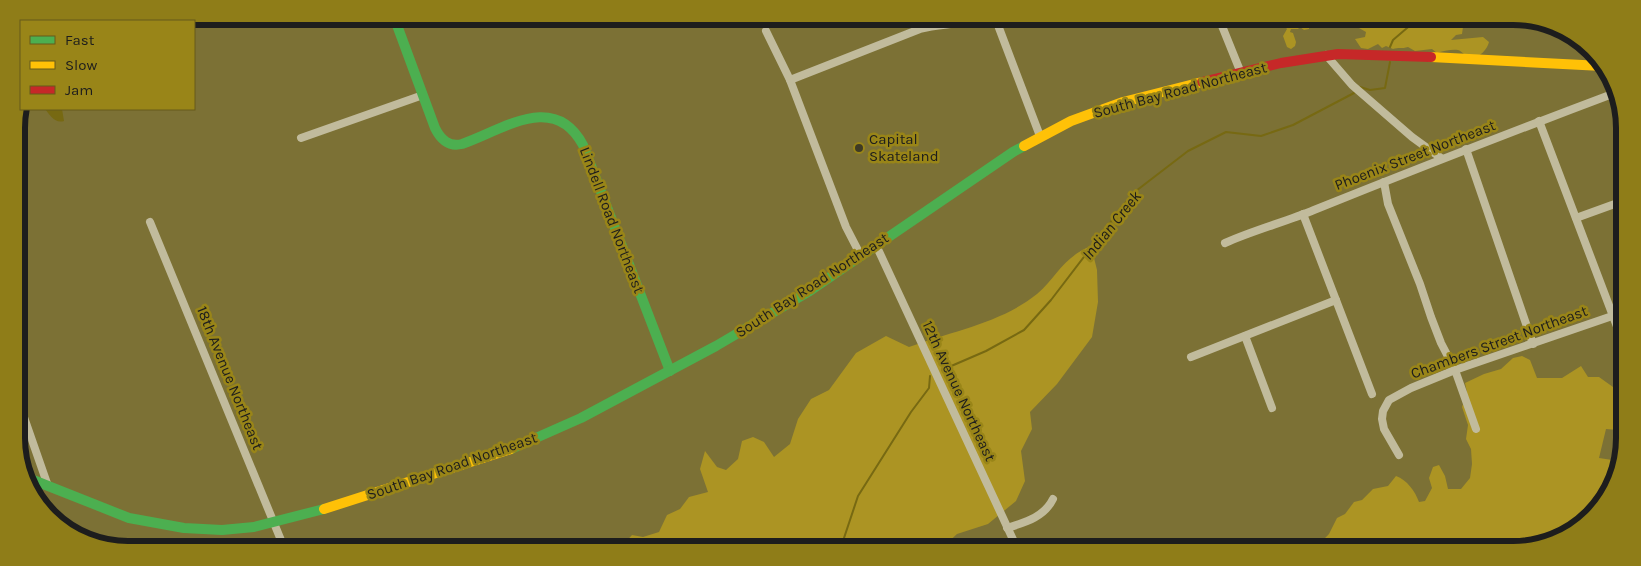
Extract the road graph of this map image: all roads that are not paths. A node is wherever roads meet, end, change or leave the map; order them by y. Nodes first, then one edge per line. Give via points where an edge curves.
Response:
1 (397, 25) edge
2 (939, 25) edge
3 (998, 25) edge
4 (1222, 25) edge
5 (766, 31) dead end
6 (1326, 55) junction
7 (1595, 66) edge
8 (1241, 73) junction
9 (790, 80) junction
10 (422, 95) junction
11 (1611, 95) edge
12 (1539, 121) junction
13 (1040, 136) junction
14 (301, 138) dead end
15 (1466, 149) junction
16 (1441, 158) junction
17 (1384, 182) junction
18 (1616, 204) edge
19 (1302, 214) junction
20 (1576, 218) junction
21 (150, 222) dead end
22 (1225, 243) dead end
23 (876, 245) junction
24 (861, 256) junction
25 (1336, 300) junction
26 (1616, 314) edge
27 (1612, 316) junction
28 (1616, 325) edge
29 (1245, 336) junction
30 (1533, 344) junction
31 (1191, 357) dead end
32 (1455, 370) junction
33 (670, 371) junction
34 (1372, 394) dead end
35 (1272, 408) dead end
36 (25, 420) edge
37 (1476, 429) dead end
38 (1399, 455) dead end
39 (35, 481) edge
40 (48, 486) junction
41 (1053, 499) dead end
42 (275, 523) junction
43 (1007, 528) junction
44 (282, 541) edge
45 (1014, 541) edge

1 - 10 street, Lindell Road Northeast
2 - 9 street via 920,29
3 - 13 street
4 - 8 street
5 - 9 street
6 - 7 street, South Bay Road Northeast via 1403,55
6 - 8 street, South Bay Road Northeast
6 - 16 street via 1352,85
8 - 13 street, South Bay Road Northeast via 1123,102
9 - 24 street via 846,227
10 - 14 street
10 - 33 street, Lindell Road Northeast via 438,135 450,144 464,143 538,116 560,120 576,133
11 - 12 street, Phoenix Street Northeast
12 - 15 street, Phoenix Street Northeast
12 - 20 street
13 - 23 street, South Bay Road Northeast
15 - 16 street, Phoenix Street Northeast
15 - 30 street
16 - 17 street, Phoenix Street Northeast
17 - 19 street, Phoenix Street Northeast
17 - 32 street via 1388,204 1441,343
18 - 20 street
19 - 22 street, Phoenix Street Northeast
19 - 25 street
20 - 27 street
21 - 42 street, 18th Avenue Northeast
23 - 24 street, South Bay Road Northeast
23 - 43 street, 12th Avenue Northeast
24 - 33 street, South Bay Road Northeast via 808,292
25 - 29 street
25 - 34 street
26 - 27 street, Chambers Street Northeast
27 - 28 street
27 - 30 street, Chambers Street Northeast
29 - 31 street
29 - 35 street
30 - 32 street, Chambers Street Northeast
32 - 37 street
32 - 38 street, Chambers Street Northeast via 1397,395 1386,404 1382,419 1384,429
33 - 42 street, South Bay Road Northeast via 511,450
36 - 40 street
39 - 40 street, South Bay Road Northeast
40 - 42 street, South Bay Road Northeast via 129,518 164,525 222,530
41 - 43 street via 1039,516
42 - 44 street, 18th Avenue Northeast
43 - 45 street, 12th Avenue Northeast

